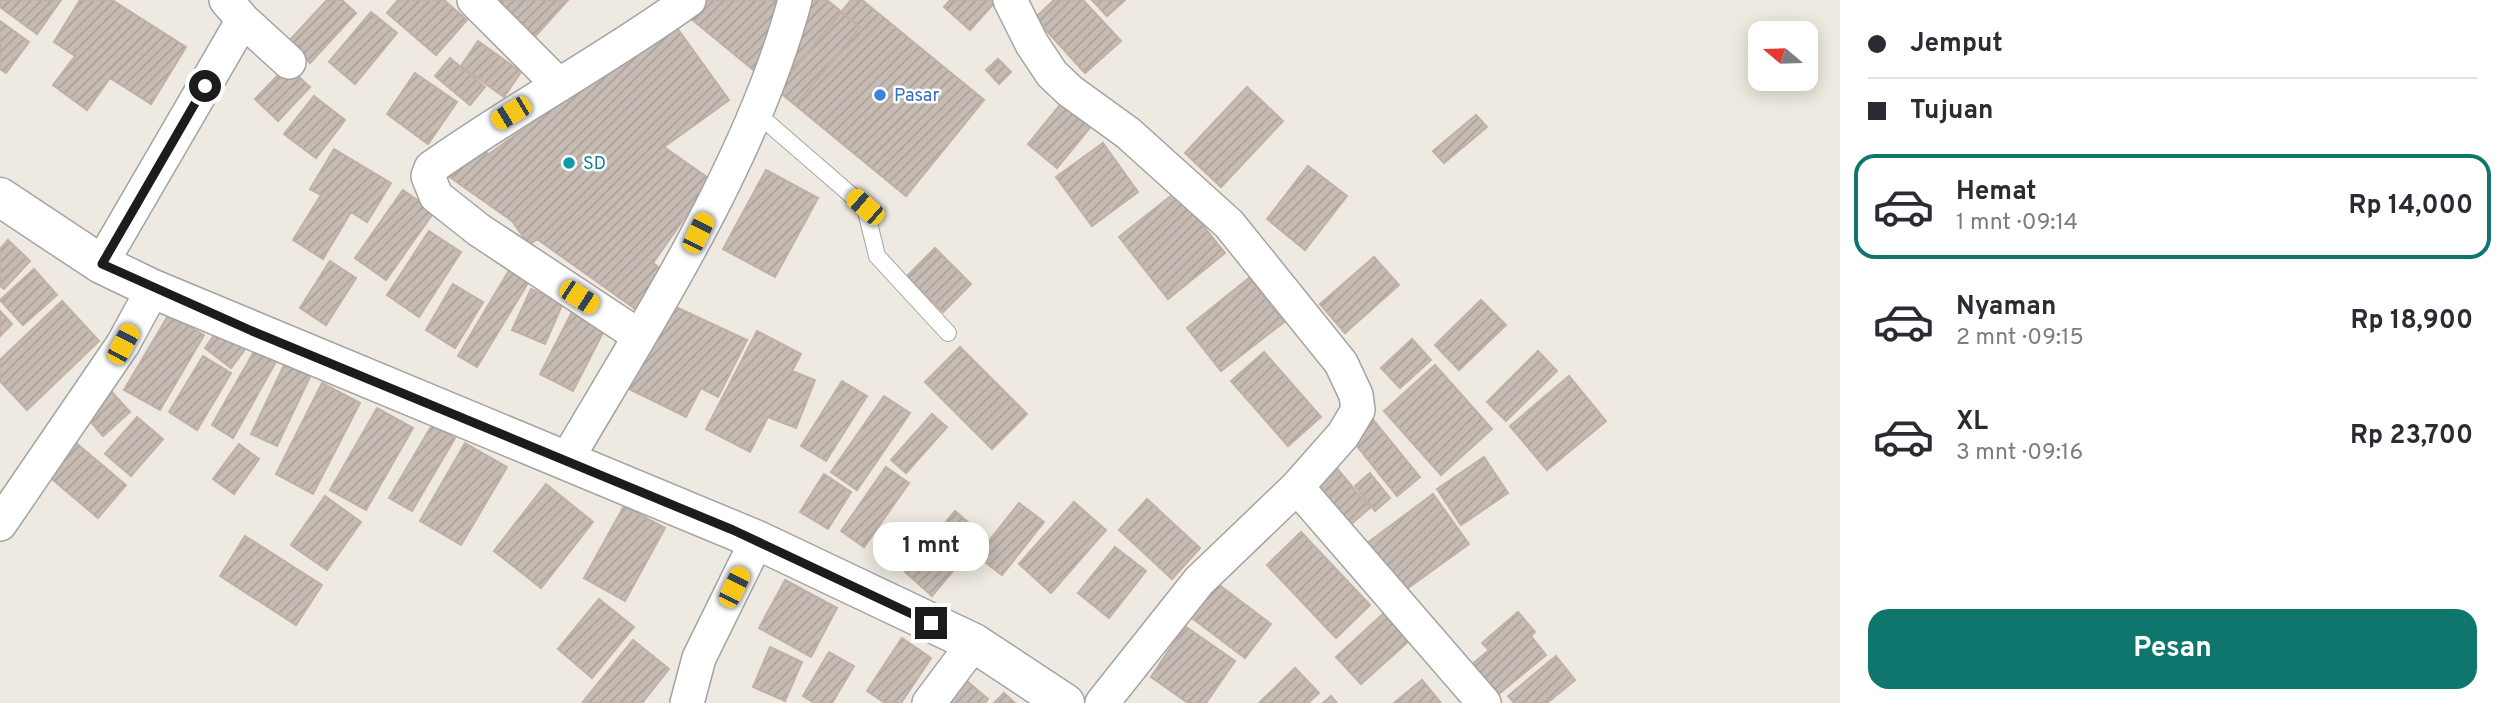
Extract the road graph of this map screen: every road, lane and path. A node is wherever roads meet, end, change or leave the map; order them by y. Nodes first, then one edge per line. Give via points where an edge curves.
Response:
1 (474, 0) edge
2 (689, 0) edge
3 (795, 0) edge
4 (1010, 0) edge
5 (234, 10) edge
6 (289, 62) dead end
7 (558, 85) junction
8 (754, 111) junction
9 (0, 197) edge
10 (102, 264) junction
11 (153, 289) junction
12 (948, 333) dead end
13 (639, 336) junction
14 (567, 458) junction
15 (1297, 487) junction
16 (0, 524) edge
17 (757, 540) junction
18 (974, 643) junction
19 (687, 703) edge
20 (929, 703) edge
21 (1065, 703) edge
22 (1102, 703) edge
23 (1484, 703) edge

1 - 7 street
2 - 7 street via 634,40
3 - 8 street
4 - 15 street via 1052,74 1128,133 1229,224 1341,363 1358,410 1354,421
5 - 6 street
5 - 10 street
7 - 13 street via 431,167 429,182 436,196 479,230
8 - 12 lane via 865,207 877,256
8 - 13 street via 698,233
9 - 10 street
10 - 11 street
11 - 14 street
11 - 16 street via 123,344
13 - 14 street
14 - 17 street
15 - 22 street via 1199,581
15 - 23 street
17 - 18 street
17 - 19 street via 699,658
18 - 20 street
18 - 21 street

